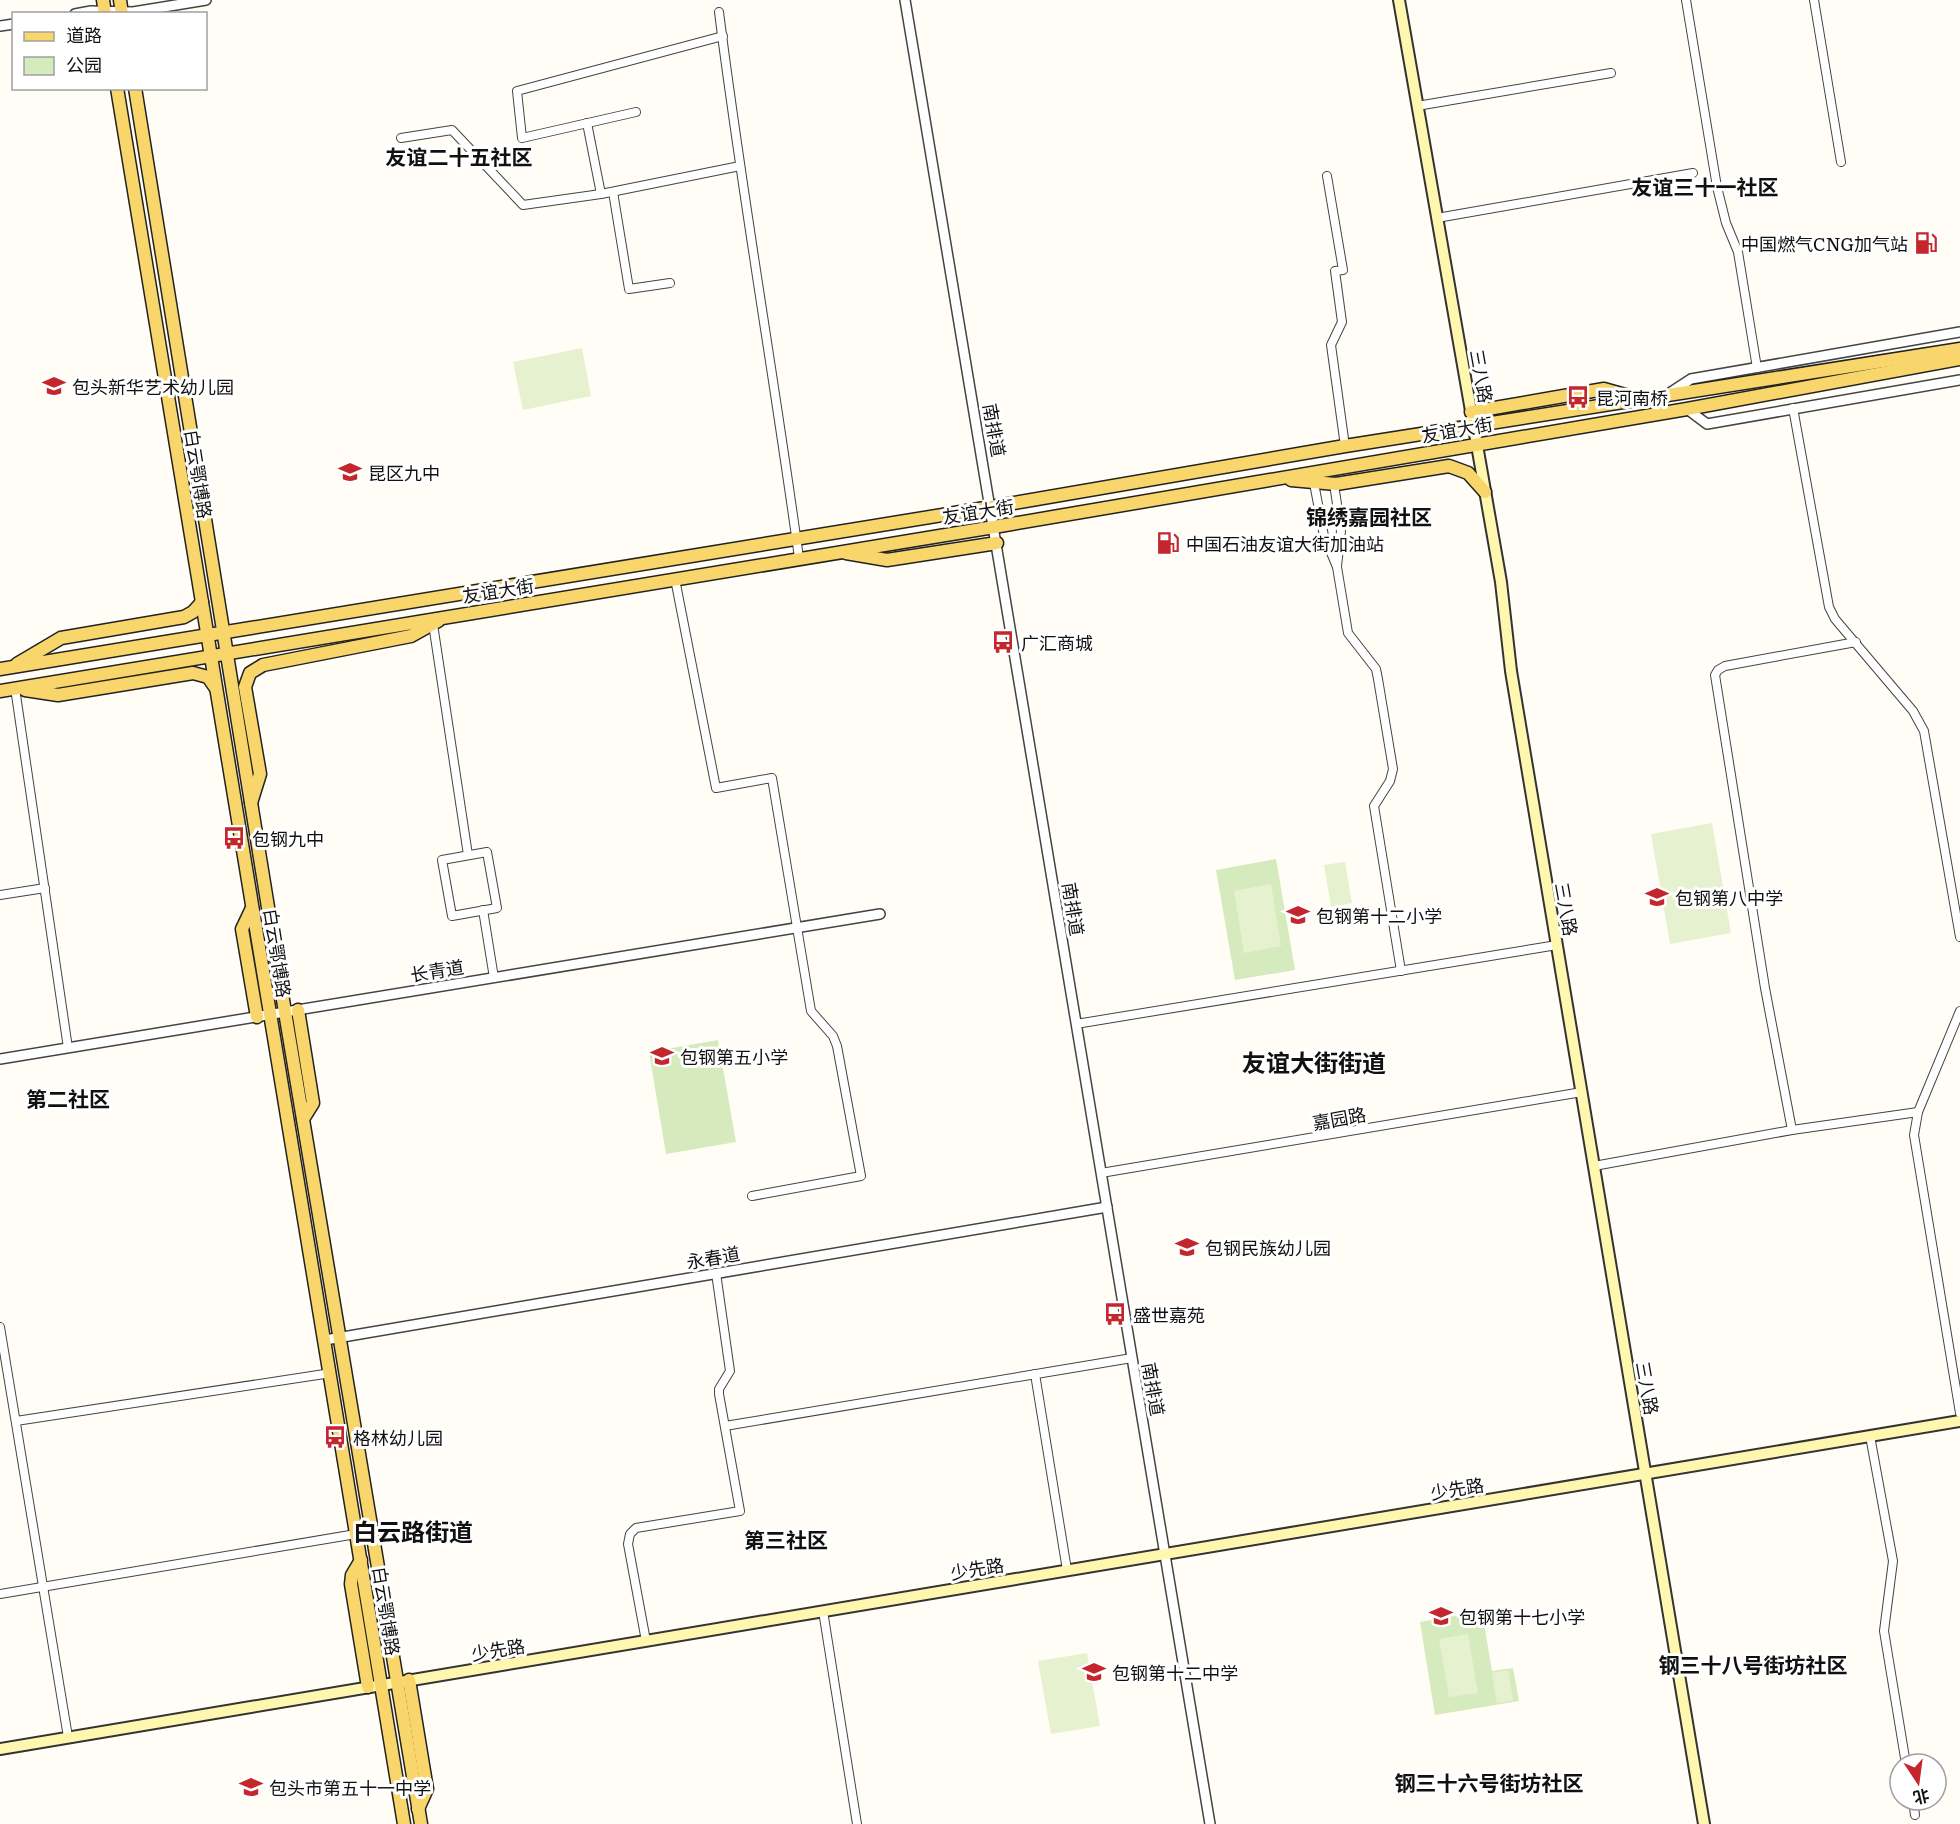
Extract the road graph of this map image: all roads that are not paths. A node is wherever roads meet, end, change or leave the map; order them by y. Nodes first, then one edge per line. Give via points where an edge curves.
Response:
1 (206, 0) edge
2 (905, 0) edge
3 (1399, 0) edge
4 (1686, 0) edge
5 (1814, 0) edge
6 (104, 8) edge
7 (122, 8) edge
8 (85, 12) edge
9 (720, 12) dead end
10 (723, 36) junction
11 (1611, 73) dead end
12 (117, 90) edge
13 (135, 90) edge
14 (1417, 106) junction
15 (636, 112) dead end
16 (587, 123) junction
17 (401, 138) dead end
18 (1841, 162) dead end
19 (740, 166) junction
20 (1694, 173) dead end
21 (1327, 176) dead end
22 (613, 192) junction
23 (601, 194) junction
24 (1437, 218) junction
25 (670, 283) dead end
26 (1960, 332) edge
27 (1960, 349) edge
28 (1960, 359) edge
29 (1898, 365) junction
30 (1757, 368) junction
31 (1960, 380) edge
32 (1667, 395) junction
33 (1640, 399) junction
34 (1793, 408) junction
35 (1687, 409) junction
36 (1471, 411) junction
37 (1474, 427) junction
38 (1477, 444) junction
39 (1345, 446) junction
40 (1275, 478) junction
41 (1314, 483) junction
42 (1334, 484) junction
43 (1485, 492) junction
44 (991, 507) junction
45 (994, 527) junction
46 (796, 539) junction
47 (997, 543) junction
48 (836, 552) junction
49 (799, 558) junction
50 (1337, 567) junction
51 (675, 579) junction
52 (202, 602) junction
53 (447, 616) junction
54 (433, 624) junction
55 (223, 633) junction
56 (207, 636) junction
57 (1856, 642) junction
58 (226, 653) junction
59 (210, 656) junction
60 (6, 668) edge
61 (15, 688) junction
62 (0, 691) edge
63 (216, 691) junction
64 (251, 803) junction
65 (468, 855) junction
66 (45, 888) junction
67 (0, 895) edge
68 (252, 908) junction
69 (483, 910) junction
70 (880, 914) dead end
71 (797, 928) junction
72 (1960, 937) edge
73 (1557, 945) junction
74 (1401, 971) junction
75 (494, 978) junction
76 (297, 1010) junction
77 (1960, 1011) edge
78 (285, 1012) junction
79 (270, 1015) junction
80 (256, 1017) junction
81 (1076, 1024) junction
82 (68, 1048) junction
83 (0, 1059) edge
84 (1582, 1092) junction
85 (1918, 1112) junction
86 (303, 1119) junction
87 (1792, 1130) junction
88 (1594, 1166) junction
89 (1101, 1173) junction
90 (752, 1196) dead end
91 (1107, 1207) junction
92 (716, 1273) junction
93 (0, 1327) edge
94 (339, 1338) junction
95 (325, 1340) junction
96 (1132, 1358) junction
97 (331, 1373) junction
98 (1035, 1374) junction
99 (1960, 1413) edge
100 (16, 1421) junction
101 (1960, 1421) edge
102 (725, 1426) junction
103 (1870, 1436) junction
104 (1646, 1473) junction
105 (356, 1534) junction
106 (1165, 1554) junction
107 (1067, 1570) junction
108 (43, 1587) junction
109 (0, 1594) edge
110 (823, 1611) junction
111 (646, 1641) junction
112 (403, 1681) junction
113 (374, 1686) junction
114 (68, 1737) junction
115 (0, 1749) edge
116 (1904, 1752) edge
117 (1914, 1812) edge
118 (1915, 1815) dead end
119 (404, 1824) edge
120 (421, 1824) edge
121 (857, 1824) edge
122 (1210, 1824) edge
123 (1704, 1824) edge

1 - 7 street
2 - 44 street, 南排道
3 - 14 main road, 三八路
4 - 30 street via 1717,187 1738,252
5 - 18 street
6 - 7 street
6 - 8 street
9 - 10 street
10 - 16 street via 517,91 522,138
10 - 19 street
11 - 14 street
12 - 52 main road, 白云鄂博路
13 - 55 main road, 白云鄂博路
14 - 24 main road, 三八路
15 - 16 street
16 - 23 street
17 - 23 street via 452,130 523,205
19 - 22 street
19 - 46 street
20 - 24 street
21 - 39 street via 1343,270 1335,271 1342,322 1331,345
22 - 23 street
22 - 25 street via 629,289
24 - 36 main road, 三八路
26 - 30 street
27 - 29 main road, 友谊大街
28 - 29 main road, 友谊大街
29 - 32 main road, 友谊大街
29 - 35 main road, 友谊大街
30 - 32 street via 1691,379
31 - 34 street
32 - 33 main road, 友谊大街
33 - 36 main road via 1604,389
33 - 37 main road, 友谊大街
34 - 35 street via 1707,424
34 - 57 street via 1828,604 1835,619
35 - 38 main road, 友谊大街
36 - 37 main road, 三八路
37 - 38 main road, 三八路
37 - 39 main road, 友谊大街
38 - 40 main road, 友谊大街
38 - 43 main road, 三八路
39 - 44 main road, 友谊大街
40 - 41 main road
40 - 45 main road, 友谊大街
41 - 42 main road
41 - 50 street via 1324,536
42 - 43 main road via 1449,466 1468,473
42 - 50 street via 1341,531
43 - 73 main road, 三八路
44 - 45 street, 南排道
44 - 46 main road, 友谊大街
45 - 47 street, 南排道
45 - 48 main road, 友谊大街
46 - 49 street
46 - 55 main road, 友谊大街
47 - 48 main road via 887,560
47 - 81 street, 南排道
48 - 49 main road, 友谊大街
49 - 51 main road, 友谊大街
50 - 74 street via 1350,637 1377,673 1393,769 1374,806
51 - 53 main road, 友谊大街
51 - 71 street via 716,788 772,778
52 - 56 main road, 白云鄂博路
52 - 60 main road via 184,617 61,638
53 - 54 main road
53 - 58 main road, 友谊大街
54 - 64 main road via 411,636 264,665 250,673 245,687 260,774
54 - 65 street
55 - 56 main road, 友谊大街
55 - 58 main road, 白云鄂博路
56 - 59 main road, 白云鄂博路
56 - 60 main road, 友谊大街
57 - 72 street via 1913,711 1924,731
57 - 87 street via 1725,666 1714,675
58 - 59 main road, 友谊大街
58 - 64 main road, 白云鄂博路
59 - 61 main road, 友谊大街
59 - 63 main road, 白云鄂博路
61 - 62 main road, 友谊大街
61 - 63 main road via 58,695 193,673 208,677
61 - 66 street
63 - 68 main road, 白云鄂博路
64 - 78 main road, 白云鄂博路
65 - 69 street via 487,852 497,908
65 - 69 street via 442,860 452,916
66 - 67 street
66 - 82 street
68 - 79 main road, 白云鄂博路
68 - 80 main road via 242,929
69 - 75 street
70 - 71 street, 长青道
71 - 75 street, 长青道
71 - 90 street via 810,1011 837,1046 861,1176
73 - 74 street
73 - 84 main road, 三八路
74 - 81 street
75 - 76 street, 长青道
76 - 78 street, 长青道
76 - 86 main road via 313,1104
77 - 85 street
78 - 79 street, 长青道
78 - 86 main road, 白云鄂博路
79 - 80 street, 长青道
79 - 95 main road, 白云鄂博路
80 - 82 street, 长青道
81 - 89 street, 南排道
82 - 83 street, 长青道
84 - 88 main road, 三八路
84 - 89 street, 嘉园路
85 - 87 street
85 - 99 street via 1914,1135
86 - 94 main road, 白云鄂博路
87 - 88 street
88 - 104 main road, 三八路
89 - 91 street, 南排道
91 - 92 street, 永春道
91 - 96 street, 南排道
92 - 94 street, 永春道
92 - 102 street via 730,1364 729,1376 719,1389
93 - 100 street
94 - 95 street, 永春道
94 - 112 main road, 白云鄂博路
95 - 97 main road, 白云鄂博路
96 - 98 street
96 - 106 street, 南排道
97 - 100 street
97 - 105 main road, 白云鄂博路
98 - 102 street
98 - 107 street
100 - 108 street
101 - 103 main road, 少先路
102 - 111 street via 740,1510 636,1528 630,1534 628,1544
103 - 104 main road, 少先路
103 - 116 street via 1893,1561 1884,1631
104 - 106 main road, 少先路
104 - 123 main road, 三八路
105 - 108 street
105 - 113 main road, 白云鄂博路 via 361,1560 351,1584
106 - 107 main road, 少先路
106 - 122 street, 南排道
107 - 110 main road, 少先路
108 - 109 street
108 - 114 street
110 - 111 main road, 少先路
110 - 121 street
111 - 112 main road, 少先路
112 - 113 main road, 少先路
112 - 120 main road, 白云鄂博路 via 427,1789 418,1809
113 - 114 main road, 少先路
113 - 119 main road
114 - 115 main road, 少先路
117 - 118 street

